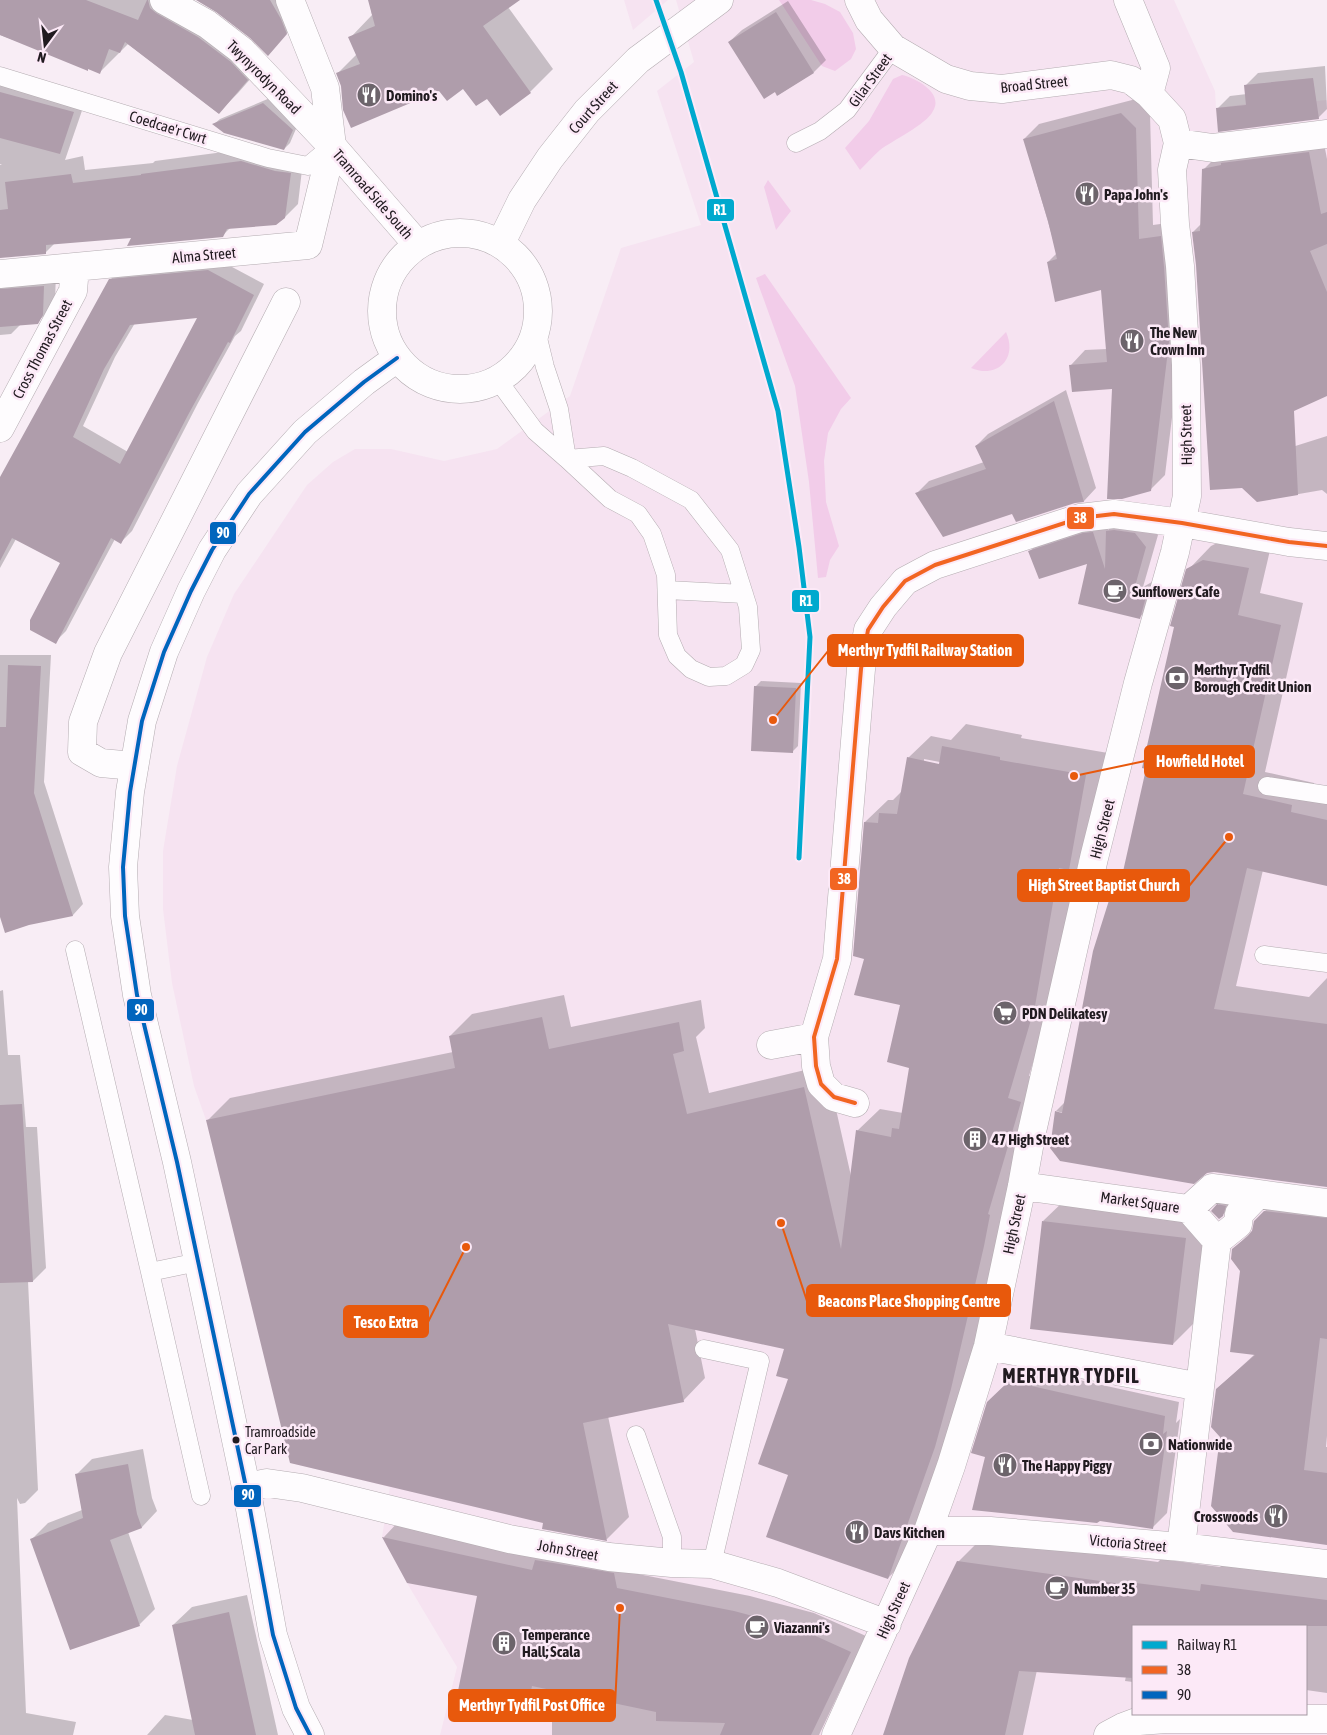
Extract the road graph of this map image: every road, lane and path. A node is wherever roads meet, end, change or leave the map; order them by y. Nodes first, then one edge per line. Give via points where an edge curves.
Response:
1 (164, 0) edge
2 (290, 0) edge
3 (719, 0) edge
4 (859, 0) edge
5 (1128, 0) edge
6 (893, 48) junction
7 (0, 76) edge
8 (1149, 94) junction
9 (1327, 134) edge
10 (796, 142) dead end
11 (1178, 143) junction
12 (332, 146) junction
13 (417, 244) junction
14 (501, 244) junction
15 (75, 268) junction
16 (0, 274) edge
17 (286, 302) dead end
18 (536, 330) junction
19 (397, 358) junction
20 (497, 379) junction
21 (0, 428) edge
22 (567, 459) junction
23 (1182, 523) junction
24 (1327, 546) edge
25 (667, 590) junction
26 (744, 594) junction
27 (134, 766) junction
28 (1267, 786) dead end
29 (1327, 795) edge
30 (75, 950) dead end
31 (1264, 955) dead end
32 (1327, 963) edge
33 (814, 1037) junction
34 (771, 1045) dead end
35 (855, 1103) dead end
36 (1022, 1186) junction
37 (1258, 1194) junction
38 (1327, 1204) edge
39 (1189, 1209) junction
40 (1240, 1214) junction
41 (1217, 1241) junction
42 (198, 1262) junction
43 (150, 1272) junction
44 (988, 1346) junction
45 (704, 1349) dead end
46 (1200, 1387) junction
47 (636, 1435) dead end
48 (246, 1487) junction
49 (200, 1496) dead end
50 (928, 1531) junction
51 (1180, 1547) junction
52 (672, 1563) junction
53 (712, 1564) junction
54 (1327, 1564) edge
55 (887, 1624) junction
56 (1327, 1719) edge
57 (310, 1735) edge
58 (836, 1735) edge
59 (1108, 1735) edge

1 - 12 street, Twynyrodyn Road via 207,24 241,50
2 - 12 street, Tramroad Side South via 325,88
3 - 14 street, Court Street via 638,60 587,111 522,200
4 - 6 street, Broad Street via 869,20
5 - 8 street via 1156,68
6 - 8 street, Broad Street via 946,79 970,86 1002,89 1111,75 1131,80
6 - 10 lane, Gilar Street via 847,110 820,131
7 - 12 lane, Coedcae'r Cwrt via 268,158 308,166
8 - 11 street, High Street via 1172,119
9 - 11 street via 1213,148
11 - 23 street, High Street via 1172,170 1186,365 1187,496
12 - 13 street, Tramroad Side South
12 - 15 street, Alma Street via 308,245
13 - 14 street via 444,233 474,233
13 - 19 street via 398,262 385,284 381,310 385,335
14 - 18 street via 520,260 533,281 538,306
15 - 16 street, Alma Street
15 - 21 street, Cross Thomas Street via 73,291
17 - 27 street via 108,653 82,722 82,752 101,763
18 - 20 street via 526,354 509,372
18 - 22 lane via 559,409
19 - 20 street via 415,376 438,386 463,389
19 - 27 street via 304,432 249,494 212,550 164,652 142,721
20 - 22 lane via 535,431
22 - 25 lane via 610,499 638,514 652,534 666,575
22 - 26 lane via 604,456 691,500 730,550
23 - 24 street
23 - 33 street via 1114,514 1080,518 935,565 905,582 883,607 868,630 861,669 837,960
23 - 36 street, High Street via 1094,858
25 - 26 lane
25 - 26 lane via 668,635 677,656 691,669 709,677 726,676 744,665 751,650
27 - 42 street via 123,867 125,916 137,995
28 - 29 lane
30 - 43 lane
31 - 32 lane
33 - 34 street
33 - 35 street via 821,1084 834,1098
36 - 39 street, Market Square
36 - 44 street, High Street
37 - 38 street
37 - 39 street via 1212,1188
37 - 40 street
39 - 40 street
39 - 41 street, Market Square
40 - 41 street via 1238,1224
41 - 46 street
42 - 43 lane
42 - 48 street
43 - 49 lane
44 - 46 street
44 - 50 street, High Street via 952,1466
45 - 53 lane via 760,1361
46 - 51 street
47 - 52 lane via 672,1537
48 - 52 street, John Street via 267,1484 302,1488 510,1539 609,1557
48 - 57 street via 274,1635 296,1708
50 - 51 street, Victoria Street via 990,1531
50 - 55 street, High Street
51 - 54 street, Victoria Street
52 - 53 street, John Street
53 - 55 street, John Street via 778,1583
55 - 58 street, High Street
56 - 59 street via 1166,1718 1139,1721

